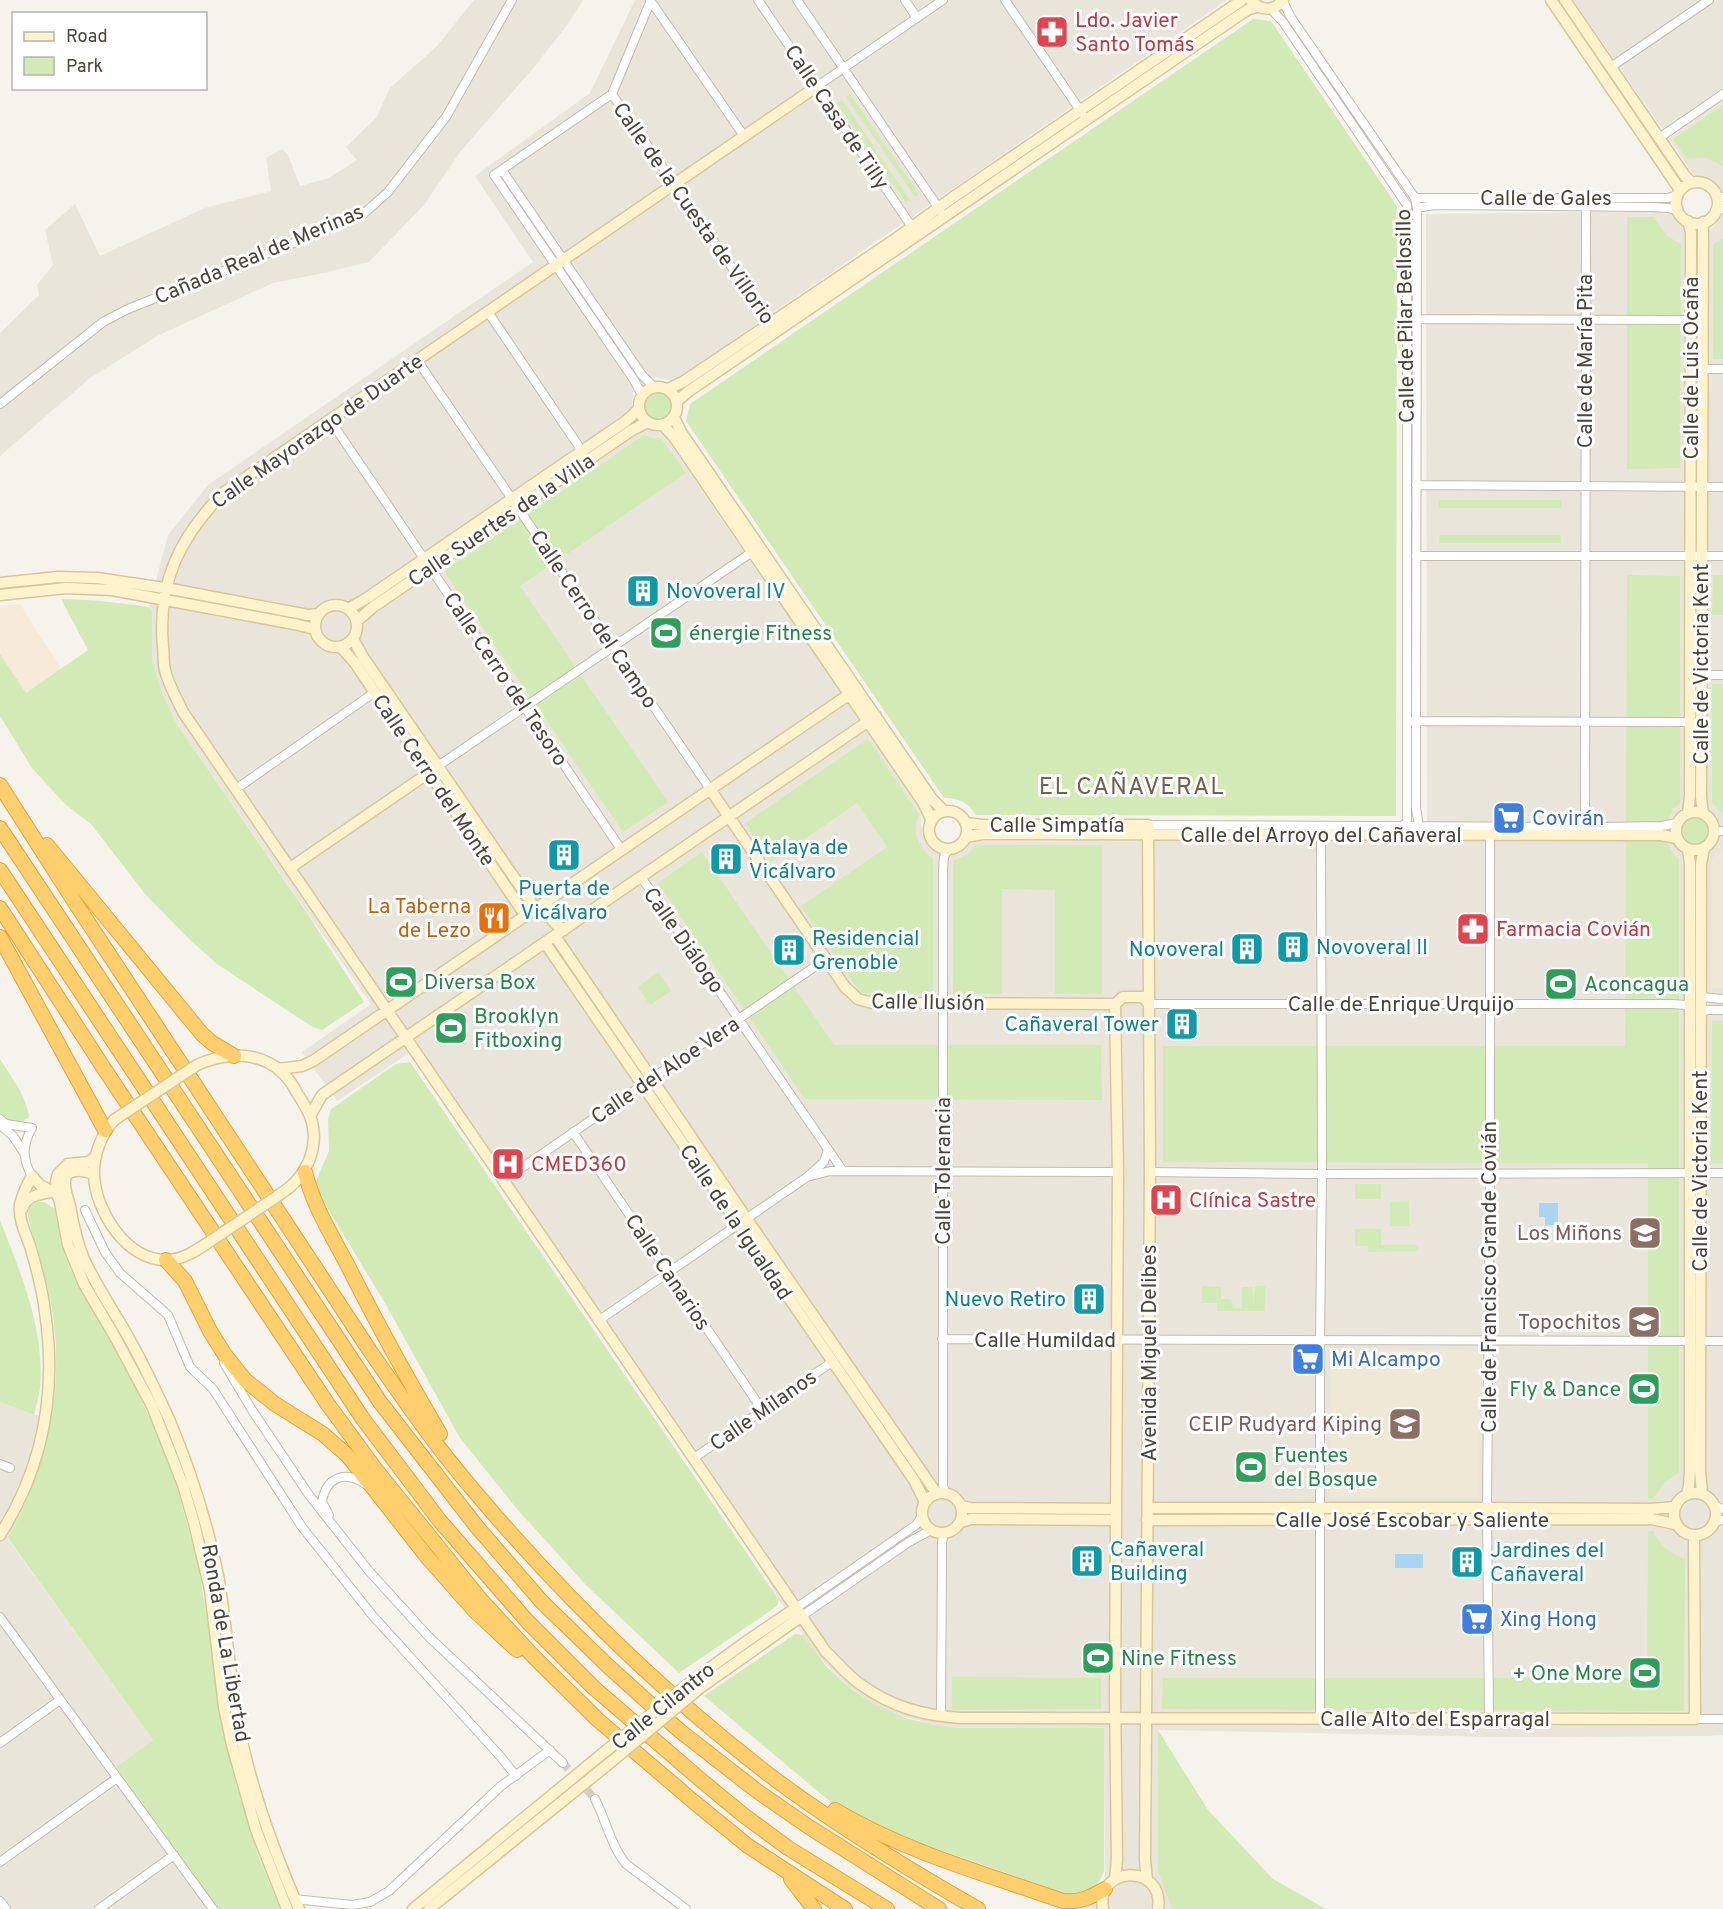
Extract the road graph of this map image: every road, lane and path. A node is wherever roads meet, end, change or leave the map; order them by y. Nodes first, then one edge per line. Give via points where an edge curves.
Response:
1 (512, 0) edge
2 (650, 0) edge
3 (758, 0) edge
4 (797, 0) edge
5 (905, 0) edge
6 (943, 0) edge
7 (1005, 0) edge
8 (1242, 0) edge
9 (1283, 0) edge
10 (1551, 0) edge
11 (1565, 0) edge
12 (1709, 0) edge
13 (1254, 3) edge
14 (1271, 9) junction
15 (917, 18) junction
16 (844, 68) junction
17 (1611, 68) junction
18 (816, 87) junction
19 (612, 94) junction
20 (1723, 94) edge
21 (1084, 116) junction
22 (744, 136) junction
23 (1659, 138) junction
24 (1692, 183) junction
25 (674, 184) junction
26 (1679, 193) junction
27 (1720, 197) edge
28 (1415, 198) junction
29 (1586, 207) junction
30 (1418, 208) junction
31 (1677, 210) junction
32 (1719, 210) edge
33 (941, 212) junction
34 (1688, 222) junction
35 (1703, 222) junction
36 (914, 231) junction
37 (559, 262) junction
38 (488, 312) junction
39 (1407, 319) junction
40 (1417, 319) junction
41 (1585, 320) junction
42 (1691, 320) junction
43 (774, 328) junction
44 (417, 360) junction
45 (1702, 369) junction
46 (1723, 369) edge
47 (654, 387) junction
48 (668, 389) junction
49 (642, 395) junction
50 (677, 401) junction
51 (0, 404) edge
52 (639, 409) junction
53 (674, 417) junction
54 (330, 420) junction
55 (648, 422) junction
56 (663, 424) junction
57 (582, 451) junction
58 (1416, 485) junction
59 (1584, 486) junction
60 (1696, 487) junction
61 (1723, 487) edge
62 (515, 504) junction
63 (1696, 515) joint
64 (752, 552) junction
65 (1416, 556) junction
66 (1585, 556) junction
67 (1696, 556) junction
68 (1723, 556) edge
69 (427, 563) junction
70 (0, 583) edge
71 (166, 588) junction
72 (0, 595) edge
73 (164, 600) junction
74 (348, 609) junction
75 (318, 614) junction
76 (357, 621) junction
77 (315, 629) junction
78 (353, 639) junction
79 (341, 647) junction
80 (613, 647) junction
81 (1701, 675) junction
82 (1723, 675) edge
83 (375, 692) junction
84 (853, 692) junction
85 (525, 708) junction
86 (872, 719) junction
87 (1406, 721) junction
88 (1416, 721) junction
89 (1585, 721) junction
90 (1690, 722) junction
91 (438, 766) junction
92 (429, 773) junction
93 (0, 780) edge
94 (0, 785) edge
95 (236, 789) junction
96 (710, 789) junction
97 (944, 811) junction
98 (1688, 813) junction
99 (1703, 813) junction
100 (729, 817) junction
101 (931, 819) junction
102 (966, 823) junction
103 (1678, 823) junction
104 (1402, 826) junction
105 (1419, 826) junction
106 (1585, 826) junction
107 (0, 828) edge
108 (1149, 830) junction
109 (1719, 831) edge
110 (1321, 836) junction
111 (1490, 836) junction
112 (966, 837) junction
113 (1677, 838) junction
114 (621, 849) junction
115 (948, 849) junction
116 (1688, 849) junction
117 (1704, 849) junction
118 (290, 868) junction
119 (0, 870) edge
120 (641, 877) junction
121 (547, 900) junction
122 (0, 908) edge
123 (535, 908) junction
124 (525, 915) junction
125 (560, 933) junction
126 (0, 937) edge
127 (545, 943) junction
128 (826, 959) junction
129 (1700, 997) junction
130 (1723, 999) edge
131 (943, 1003) junction
132 (1490, 1003) junction
133 (1115, 1004) junction
134 (1149, 1004) junction
135 (1322, 1004) junction
136 (387, 1010) junction
137 (1723, 1010) edge
138 (1695, 1011) junction
139 (739, 1020) junction
140 (407, 1038) junction
141 (234, 1056) junction
142 (278, 1070) junction
143 (647, 1082) junction
144 (310, 1116) junction
145 (0, 1119) edge
146 (0, 1125) edge
147 (109, 1125) junction
148 (573, 1132) junction
149 (828, 1150) junction
150 (25, 1154) junction
151 (96, 1156) junction
152 (843, 1171) junction
153 (943, 1171) junction
154 (304, 1172) junction
155 (1118, 1172) junction
156 (1150, 1172) junction
157 (1490, 1172) junction
158 (1695, 1173) junction
159 (1723, 1173) edge
160 (94, 1174) junction
161 (1322, 1174) junction
162 (32, 1176) junction
163 (807, 1177) junction
164 (504, 1180) junction
165 (54, 1193) junction
166 (85, 1210) dead end
167 (21, 1215) junction
168 (743, 1221) junction
169 (166, 1260) junction
170 (669, 1273) junction
171 (598, 1321) junction
172 (210, 1331) junction
173 (942, 1340) junction
174 (1116, 1340) junction
175 (1320, 1340) junction
176 (1489, 1340) junction
177 (1148, 1341) junction
178 (1695, 1341) junction
179 (1723, 1341) edge
180 (832, 1362) junction
181 (763, 1411) junction
182 (694, 1458) junction
183 (0, 1464) edge
184 (10, 1468) dead end
185 (941, 1494) junction
186 (1687, 1494) junction
187 (1702, 1494) junction
188 (926, 1502) junction
189 (385, 1504) junction
190 (961, 1506) junction
191 (1675, 1507) junction
192 (1487, 1508) junction
193 (1719, 1508) edge
194 (1116, 1514) junction
195 (1148, 1514) junction
196 (1320, 1514) junction
197 (922, 1516) junction
198 (1487, 1520) junction
199 (1719, 1521) edge
200 (961, 1522) junction
201 (1676, 1524) junction
202 (931, 1530) junction
203 (509, 1531) junction
204 (944, 1534) junction
205 (0, 1535) edge
206 (1694, 1536) junction
207 (348, 1544) junction
208 (799, 1612) junction
209 (0, 1617) edge
210 (3, 1629) edge
211 (571, 1692) junction
212 (60, 1700) junction
213 (941, 1716) junction
214 (1320, 1718) junction
215 (1116, 1719) junction
216 (1147, 1719) junction
217 (1489, 1719) junction
218 (1695, 1719) junction
219 (1723, 1719) edge
220 (0, 1743) edge
221 (550, 1750) junction
222 (607, 1758) junction
223 (563, 1763) tunnel mouth
224 (768, 1773) junction
225 (516, 1776) junction
226 (117, 1778) junction
227 (595, 1799) tunnel mouth
228 (788, 1848) junction
229 (174, 1855) junction
230 (0, 1862) edge
231 (870, 1867) junction
232 (784, 1871) junction
233 (1115, 1879) junction
234 (1148, 1880) junction
235 (1105, 1889) junction
236 (0, 1901) edge
237 (297, 1904) edge
238 (6, 1909) edge
239 (99, 1909) edge
240 (213, 1909) edge
241 (287, 1909) edge
242 (413, 1909) edge
243 (429, 1909) edge
244 (686, 1909) edge
245 (814, 1909) edge
246 (845, 1909) edge
247 (869, 1909) edge
248 (887, 1909) edge
249 (939, 1909) edge
250 (976, 1909) edge
251 (1103, 1909) edge
252 (1158, 1909) edge

1 - 51 street, Cañada Real de Merinas via 446,117 388,192 361,216 103,322
2 - 19 street
2 - 22 street
3 - 18 street, Calle Casa de Tilly
4 - 16 street, Calle Casa de Tilly
5 - 15 street
6 - 15 street
7 - 21 street
8 - 21 main road
9 - 14 main road
9 - 28 street, Calle de Pilar Bellosillo via 1290,16
10 - 26 main road
11 - 17 main road
12 - 17 street
13 - 14 main road
13 - 21 main road
14 - 39 street, Calle de Pilar Bellosillo via 1407,204
15 - 16 street
16 - 18 street
16 - 33 street, Calle Casa de Tilly
17 - 23 main road
18 - 22 main road, Calle Mayorazgo de Duarte
18 - 36 street, Calle Casa de Tilly
19 - 25 street, Calle de la Cuesta de Villorio
19 - 37 street via 494,175
20 - 23 street
21 - 33 main road
22 - 25 main road, Calle Mayorazgo de Duarte
23 - 24 main road
24 - 26 main road
24 - 27 main road via 1707,185
25 - 37 main road, Calle Mayorazgo de Duarte
25 - 43 street, Calle de la Cuesta de Villorio
26 - 28 street, Calle de Gales via 1668,198
26 - 31 main road
27 - 32 main road
28 - 30 street, Calle de Pilar Bellosillo
29 - 30 street, Calle de Gales
29 - 31 street, Calle de Gales
29 - 41 street, Calle de María Pita
30 - 40 street, Calle de Pilar Bellosillo
31 - 34 main road
32 - 35 main road
33 - 36 main road
34 - 35 main road
34 - 42 main road, Calle de Luis Ocaña
35 - 45 main road, Calle de Luis Ocaña
36 - 43 main road
37 - 38 main road, Calle Mayorazgo de Duarte
37 - 47 street
37 - 49 street
38 - 44 main road, Calle Mayorazgo de Duarte
38 - 57 street
39 - 40 street
39 - 87 street, Calle de Pilar Bellosillo
40 - 41 street
40 - 58 street, Calle de Pilar Bellosillo
41 - 42 street
41 - 59 street, Calle de María Pita
42 - 60 main road, Calle de Luis Ocaña
43 - 48 main road
43 - 50 main road
44 - 54 main road, Calle Mayorazgo de Duarte
44 - 62 street, Calle Cerro del Campo
45 - 46 street
45 - 60 main road, Calle de Luis Ocaña
47 - 48 main road
47 - 49 main road
48 - 50 main road
49 - 52 main road
50 - 53 main road
52 - 55 main road
52 - 57 main road, Calle Suertes de la Villa
53 - 56 main road
53 - 84 main road
54 - 69 street, Calle Cerro del Tesoro
54 - 71 main road, Calle Mayorazgo de Duarte via 223,493 206,510 178,552
55 - 56 main road
55 - 62 main road, Calle Suertes de la Villa
56 - 64 main road
57 - 62 main road, Calle Suertes de la Villa
58 - 59 street
58 - 65 street, Calle de Pilar Bellosillo
59 - 60 street
59 - 66 street, Calle de María Pita
60 - 61 street
60 - 63 main road, Calle de Luis Ocaña
62 - 69 main road, Calle Suertes de la Villa
62 - 80 street, Calle Cerro del Campo
63 - 67 main road, Calle de Victoria Kent
64 - 80 street
64 - 84 main road
65 - 66 street
65 - 88 street, Calle de Pilar Bellosillo
66 - 67 street
66 - 89 street, Calle de María Pita
67 - 68 street
67 - 81 main road, Calle de Victoria Kent
67 - 90 main road, Calle de Victoria Kent
69 - 74 main road, Calle Suertes de la Villa
69 - 76 main road, Calle Suertes de la Villa
69 - 85 street, Calle Cerro del Tesoro
70 - 71 main road via 83,577
71 - 73 main road, Calle Mayorazgo de Duarte
71 - 75 main road
72 - 73 main road via 50,588 90,588
73 - 77 main road
73 - 95 main road, Calle Mayorazgo de Duarte via 161,627 165,671 183,712
74 - 75 main road via 329,606
74 - 76 main road
75 - 77 main road
76 - 78 main road
77 - 79 main road via 326,645
78 - 79 main road
78 - 91 main road, Calle Cerro del Monte
79 - 83 main road, Calle Cerro del Monte
80 - 85 street
80 - 96 street, Calle Cerro del Campo
81 - 82 street
81 - 99 main road, Calle de Victoria Kent
83 - 92 main road, Calle Cerro del Monte
83 - 95 street
84 - 86 main road
84 - 96 main road
85 - 91 street
85 - 114 street, Calle Cerro del Tesoro
86 - 97 main road
86 - 100 main road
86 - 101 main road
87 - 88 street
87 - 104 street, Calle de Pilar Bellosillo via 1407,822
88 - 89 street
88 - 105 street, Calle de Pilar Bellosillo
89 - 90 street
89 - 106 street, Calle de María Pita
90 - 98 main road, Calle de Victoria Kent
91 - 92 main road
91 - 123 main road, Calle Cerro del Monte
92 - 118 main road
92 - 124 main road, Calle Cerro del Monte
93 - 141 highway via 48,846 202,1034
94 - 203 highway via 364,1342 469,1485
95 - 118 main road, Calle Mayorazgo de Duarte
96 - 100 main road, Calle Ilusión
96 - 114 main road
97 - 101 main road
97 - 102 main road via 957,813
98 - 99 main road
98 - 103 main road
99 - 109 main road
100 - 120 main road
100 - 128 main road, Calle Ilusión
101 - 115 main road via 932,841
102 - 108 main road, Calle Simpatía
102 - 112 main road
103 - 106 street, Calle del Arroyo del Cañaveral
103 - 113 main road
104 - 105 street, Calle del Arroyo del Cañaveral
104 - 108 street, Calle del Arroyo del Cañaveral
105 - 106 street, Calle del Arroyo del Cañaveral
107 - 231 highway via 380,1402 477,1527 542,1602 680,1731 757,1791
108 - 110 main road, Calle del Arroyo del Cañaveral
108 - 112 main road, Calle del Arroyo del Cañaveral
108 - 134 main road, Avenida Miguel Delibes
109 - 117 main road
110 - 111 main road, Calle del Arroyo del Cañaveral
110 - 135 street
111 - 113 main road, Calle del Arroyo del Cañaveral
111 - 132 street, Calle de Francisco Grande Covián
112 - 115 main road
113 - 116 main road
114 - 121 main road
115 - 131 street, Calle Tolerancia via 943,869
116 - 117 main road
116 - 138 main road, Calle de Victoria Kent
117 - 129 main road, Calle de Victoria Kent
118 - 136 main road, Calle Mayorazgo de Duarte
119 - 228 highway via 356,1409 440,1521 527,1621 594,1688
120 - 125 main road
120 - 139 street, Calle Diálogo
121 - 123 main road
121 - 125 main road, Calle de la Igualdad via 547,912
122 - 211 highway via 198,1211 376,1470 481,1600
123 - 124 main road
124 - 136 main road
125 - 127 main road
125 - 143 main road, Calle de la Igualdad
126 - 147 highway
127 - 140 main road
127 - 143 main road, Calle de la Igualdad
128 - 131 main road, Calle Ilusión via 852,995 865,1002
128 - 139 street, Calle del Aloe Vera
129 - 130 street
129 - 138 main road, Calle de Victoria Kent
131 - 133 main road, Calle Ilusión
131 - 153 street, Calle Tolerancia
132 - 135 street, Calle de Enrique Urquijo
132 - 138 street, Calle de Enrique Urquijo via 1672,1004 1686,1005
132 - 157 street, Calle de Francisco Grande Covián
133 - 134 main road, Calle de Enrique Urquijo via 1122,997 1143,997
133 - 155 main road, Avenida Miguel Delibes
134 - 135 street, Calle de Enrique Urquijo
134 - 156 main road, Avenida Miguel Delibes
135 - 161 street
136 - 140 main road, Calle Mayorazgo de Duarte
136 - 142 main road via 313,1061
137 - 138 street, Calle de Enrique Urquijo
138 - 158 main road, Calle de Victoria Kent
139 - 143 street, Calle del Aloe Vera
139 - 149 street, Calle Diálogo
140 - 144 main road via 322,1095
140 - 164 main road, Calle Mayorazgo de Duarte
141 - 142 main road via 260,1059
141 - 147 main road, bridge via 197,1065
142 - 144 main road via 294,1086
143 - 148 street, Calle del Aloe Vera
143 - 168 main road, Calle de la Igualdad
144 - 154 main road via 314,1139
145 - 150 street via 6,1124 33,1128 26,1140
146 - 150 street
147 - 151 main road
148 - 164 street, Calle del Aloe Vera
148 - 170 street, Calle Canarios
149 - 152 street, Calle Diálogo
149 - 163 street via 824,1162
150 - 162 street
151 - 160 main road
151 - 165 main road, Ronda de La Libertad via 63,1168
152 - 153 street
152 - 163 street
153 - 155 street
153 - 173 street, Calle Tolerancia
154 - 169 main road, bridge via 291,1187 206,1244
154 - 203 highway via 326,1224 410,1383 441,1436
155 - 174 main road, Avenida Miguel Delibes
156 - 161 street
156 - 177 main road, Avenida Miguel Delibes
157 - 158 street
157 - 161 street
157 - 176 street, Calle de Francisco Grande Covián
158 - 159 street
158 - 178 main road, Calle de Victoria Kent
160 - 169 main road via 99,1202 116,1231 133,1248
160 - 237 main road, Ronda de La Libertad via 78,1170 66,1175 65,1190 76,1234 97,1285 152,1384 190,1476 218,1575 242,1744 266,1828
161 - 175 street
162 - 165 main road
162 - 167 main road via 22,1198
163 - 168 street
164 - 171 main road, Calle Mayorazgo de Duarte
165 - 167 main road via 29,1198
165 - 241 main road, Ronda de La Libertad via 60,1202 74,1263 152,1406 183,1485 210,1590 232,1745 256,1830
166 - 225 street via 120,1273 168,1315 190,1367 213,1389 302,1527 373,1616
167 - 205 main road via 45,1311 49,1385 45,1427 34,1466
168 - 170 street
168 - 180 main road, Calle de la Igualdad
168 - 185 main road, Calle de la Igualdad
169 - 172 highway via 185,1281
170 - 171 street
170 - 181 street, Calle Canarios
171 - 182 main road, Calle Mayorazgo de Duarte
172 - 189 highway via 245,1380 336,1444 358,1466
172 - 207 street via 232,1378 277,1450
173 - 174 street, Calle Humildad
173 - 185 street, Calle Tolerancia
174 - 177 street, Calle Humildad
174 - 194 main road, Avenida Miguel Delibes
175 - 176 street, Calle Humildad
175 - 177 street, Calle Humildad
175 - 196 street
176 - 178 street, Calle Humildad
176 - 192 street, Calle de Francisco Grande Covián
177 - 195 main road, Avenida Miguel Delibes
178 - 179 street, Calle Humildad
178 - 186 main road, Calle de Victoria Kent
178 - 187 main road, Calle de Victoria Kent
180 - 181 street, Calle Milanos
180 - 188 main road, Calle de la Igualdad
181 - 182 street, Calle Milanos
182 - 208 main road, Calle Alto del Esparragal
183 - 184 street
185 - 188 main road
185 - 190 main road via 955,1498
186 - 187 main road
186 - 191 main road
187 - 193 main road
188 - 197 main road
189 - 207 street via 355,1477 332,1482 322,1502
189 - 211 highway via 476,1611 525,1658
190 - 194 main road
190 - 200 main road
191 - 192 main road, Calle José Escobar y Saliente
191 - 201 main road
192 - 196 main road, Calle José Escobar y Saliente
192 - 198 street, Calle de Francisco Grande Covián
193 - 199 main road
194 - 200 main road
194 - 215 main road, Avenida Miguel Delibes
195 - 196 main road, Calle José Escobar y Saliente
195 - 216 main road, Avenida Miguel Delibes
196 - 198 main road, Calle José Escobar y Saliente
196 - 214 street
197 - 202 main road
197 - 208 street, Calle Cilantro via 916,1525
198 - 201 main road, Calle José Escobar y Saliente via 1651,1520
198 - 217 street, Calle de Francisco Grande Covián
199 - 206 main road via 1707,1532
200 - 204 main road
201 - 206 main road
202 - 204 main road
202 - 208 street, Calle Cilantro
203 - 224 highway via 647,1671
204 - 213 street
206 - 218 main road
207 - 221 street via 429,1637
208 - 213 main road, Calle Alto del Esparragal via 826,1652 859,1684 901,1708
208 - 222 main road, Calle Cilantro, bridge via 696,1685
209 - 210 street
210 - 212 street
211 - 232 highway via 694,1802
212 - 220 street
212 - 226 street
213 - 215 main road, Calle Alto del Esparragal
214 - 216 main road, Calle Alto del Esparragal
214 - 217 main road, Calle Alto del Esparragal
215 - 216 main road, Calle Alto del Esparragal
215 - 233 main road, Avenida Miguel Delibes
216 - 234 main road, Avenida Miguel Delibes
217 - 218 main road, Calle Alto del Esparragal
218 - 219 street, Calle Alto del Esparragal
221 - 223 street
221 - 225 street
222 - 242 main road, Calle Cilantro
222 - 243 main road, Calle Cilantro
224 - 235 highway via 863,1827 960,1865 1074,1902
224 - 250 highway via 873,1846
225 - 237 street via 389,1891 370,1902 352,1905
226 - 229 street
226 - 230 street
227 - 244 street via 621,1858
228 - 247 highway
228 - 248 highway
229 - 239 street
229 - 240 street
231 - 249 highway
231 - 250 highway via 889,1871
232 - 245 highway
232 - 246 highway
233 - 234 main road via 1131,1874
233 - 235 main road
234 - 252 main road, Avenida Miguel Delibes via 1157,1891
235 - 251 main road
236 - 238 street

